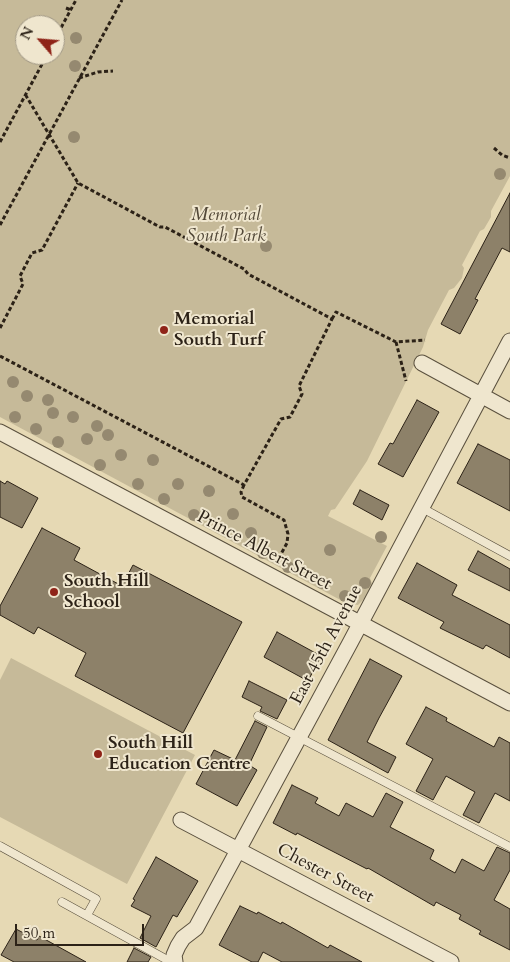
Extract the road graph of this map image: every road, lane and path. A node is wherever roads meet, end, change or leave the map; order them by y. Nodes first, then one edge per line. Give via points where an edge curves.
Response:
1 (76, 0) edge
2 (122, 0) edge
3 (66, 8) dead end
4 (71, 10) junction
5 (65, 21) edge
6 (40, 65) edge
7 (113, 71) dead end
8 (79, 79) junction
9 (25, 94) junction
10 (49, 133) junction
11 (0, 142) edge
12 (494, 148) dead end
13 (510, 158) edge
14 (78, 183) junction
15 (0, 226) edge
16 (332, 319) junction
17 (0, 328) edge
18 (425, 340) dead end
19 (510, 341) edge
20 (396, 342) junction
21 (0, 356) edge
22 (422, 363) dead end
23 (406, 381) dead end
24 (481, 395) junction
25 (510, 411) edge
26 (0, 432) edge
27 (244, 485) junction
28 (422, 508) junction
29 (281, 554) dead end
30 (510, 556) edge
31 (360, 624) junction
32 (510, 703) edge
33 (258, 716) dead end
34 (299, 738) junction
35 (181, 820) dead end
36 (0, 846) edge
37 (510, 847) edge
38 (238, 850) junction
39 (62, 902) dead end
40 (87, 915) junction
41 (173, 962) edge
42 (451, 962) edge

1 - 4 path
2 - 8 path
3 - 4 path
4 - 5 path
6 - 9 path
7 - 8 path
8 - 10 path
9 - 10 path
9 - 11 path
10 - 14 path
10 - 15 path
12 - 13 path
14 - 16 path via 244,268 248,274
14 - 17 path via 42,250 32,252 20,276 23,284
16 - 20 path via 336,312
16 - 27 path via 299,386 302,394 290,416 281,419
18 - 20 path
19 - 24 street, East 45th Avenue
20 - 23 path
21 - 27 path
22 - 24 street
24 - 25 street
24 - 28 street, East 45th Avenue
26 - 31 street, Prince Albert Street
27 - 29 path via 242,497 284,520 288,543
28 - 30 lane
28 - 31 street, East 45th Avenue
31 - 32 street, Prince Albert Street
31 - 34 street, East 45th Avenue
33 - 34 lane
34 - 37 lane
34 - 38 street, East 45th Avenue
35 - 38 street, Chester Street
36 - 40 lane via 96,898
38 - 41 street, East 45th Avenue via 196,928 183,938
38 - 42 street, Chester Street
39 - 40 lane
40 - 41 lane

